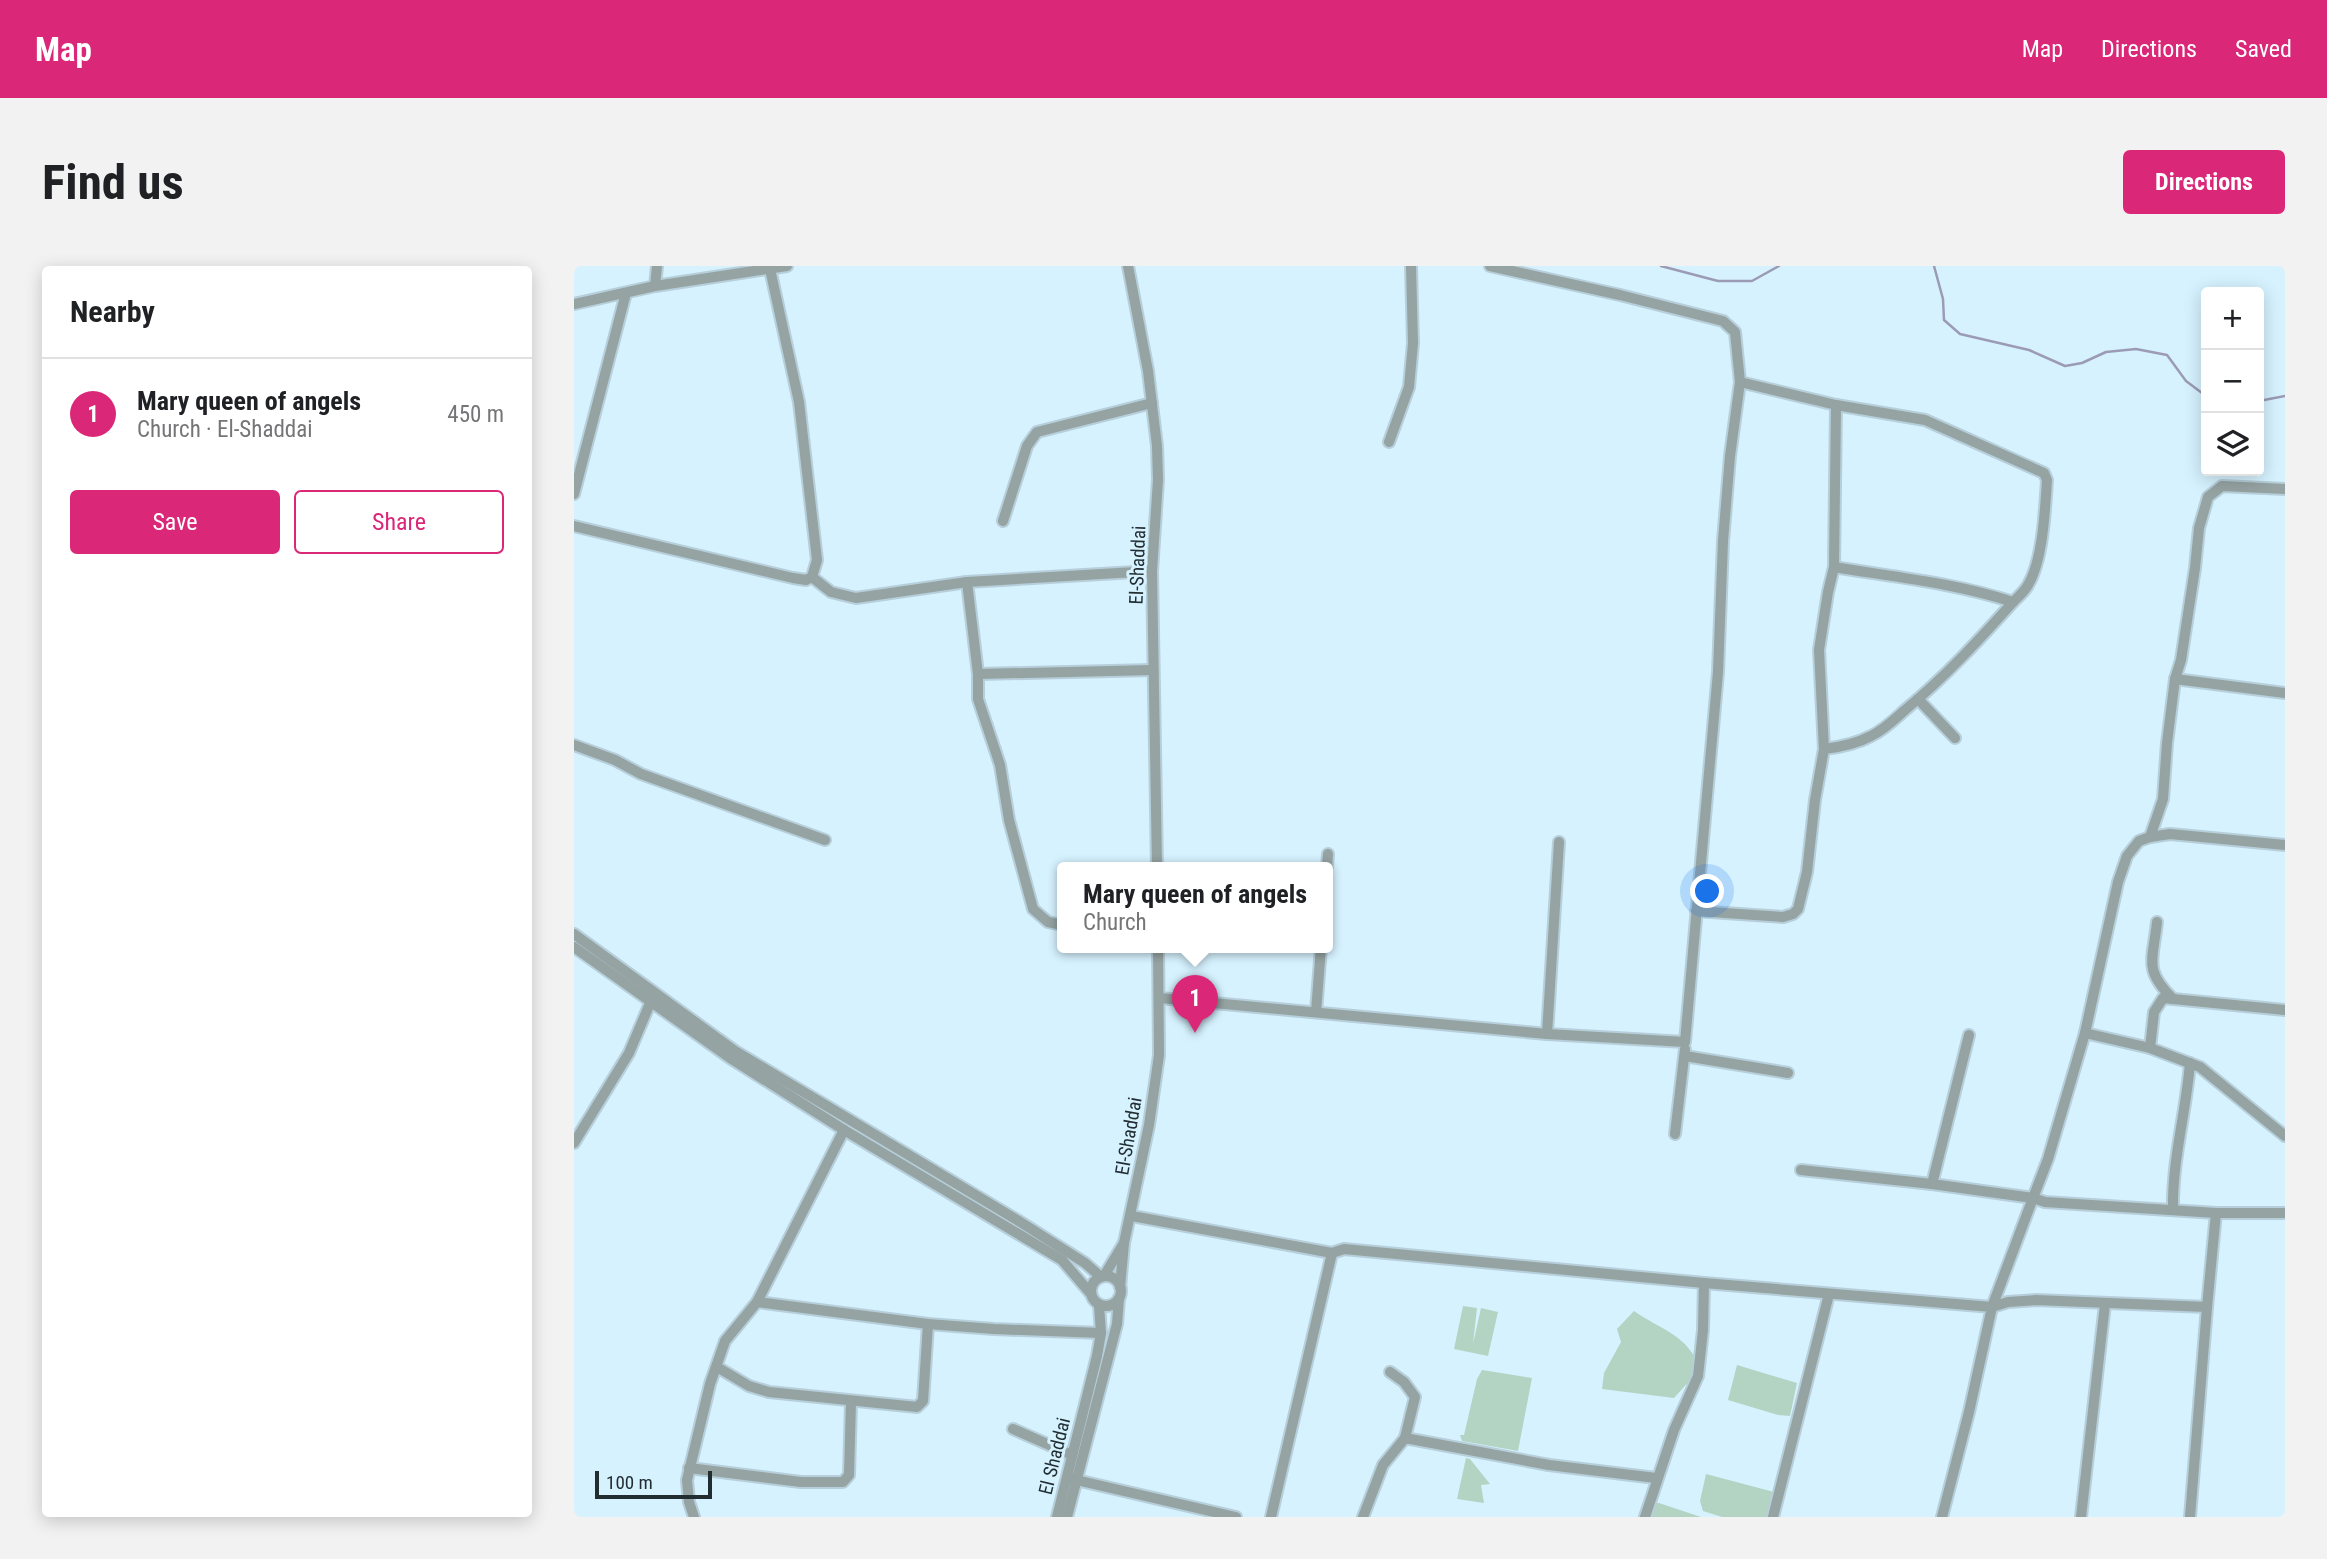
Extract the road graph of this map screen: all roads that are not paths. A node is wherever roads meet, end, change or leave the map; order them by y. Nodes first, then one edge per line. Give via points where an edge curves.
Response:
1 (657, 266) edge
2 (788, 266) edge
3 (1128, 266) edge
4 (1411, 266) edge
5 (1490, 266) edge
6 (757, 268) edge
7 (770, 269) junction
8 (655, 286) junction
9 (626, 293) junction
10 (574, 304) edge
11 (1740, 382) junction
12 (1152, 403) junction
13 (1836, 405) junction
14 (1389, 442) dead end
15 (2285, 489) edge
16 (574, 495) edge
17 (1003, 520) dead end
18 (574, 526) edge
19 (1834, 566) junction
20 (1152, 571) junction
21 (812, 577) junction
22 (967, 582) junction
23 (2013, 602) junction
24 (1153, 670) junction
25 (978, 674) junction
26 (2175, 679) junction
27 (2285, 693) edge
28 (1918, 699) junction
29 (1955, 738) dead end
30 (574, 745) edge
31 (1824, 749) junction
32 (2150, 837) junction
33 (825, 840) dead end
34 (1559, 842) dead end
35 (2285, 845) edge
36 (1328, 854) dead end
37 (1157, 862) edge
38 (1327, 862) edge
39 (1696, 911) junction
40 (2157, 922) dead end
41 (1057, 924) edge
42 (574, 934) edge
43 (574, 947) edge
44 (1158, 953) edge
45 (1321, 953) edge
46 (1160, 998) junction
47 (2173, 999) junction
48 (651, 1001) junction
49 (2285, 1010) edge
50 (1316, 1012) junction
51 (2085, 1033) junction
52 (1547, 1034) junction
53 (1969, 1035) dead end
54 (1685, 1042) junction
55 (2150, 1048) junction
56 (732, 1055) junction
57 (1685, 1056) junction
58 (2190, 1063) junction
59 (1788, 1073) dead end
60 (578, 1126) edge
61 (844, 1130) junction
62 (1675, 1134) dead end
63 (2285, 1136) edge
64 (574, 1143) edge
65 (1801, 1170) dead end
66 (945, 1182) junction
67 (1932, 1184) junction
68 (2033, 1198) junction
69 (2173, 1210) junction
70 (2216, 1213) junction
71 (2285, 1213) edge
72 (1132, 1216) junction
73 (1124, 1243) junction
74 (1332, 1253) junction
75 (1102, 1277) junction
76 (1704, 1283) junction
77 (1119, 1292) junction
78 (1091, 1294) junction
79 (1829, 1294) junction
80 (757, 1302) junction
81 (2105, 1304) junction
82 (1099, 1305) junction
83 (1992, 1307) junction
84 (2207, 1307) junction
85 (928, 1324) junction
86 (1101, 1333) junction
87 (717, 1367) junction
88 (1390, 1372) dead end
89 (850, 1401) junction
90 (1013, 1429) dead end
91 (1405, 1438) junction
92 (1072, 1455) junction
93 (689, 1468) junction
94 (1072, 1479) junction
95 (1656, 1479) junction
96 (694, 1517) edge
97 (1057, 1517) edge
98 (1067, 1517) edge
99 (1236, 1517) edge
100 (1271, 1517) edge
101 (1363, 1517) edge
102 (1645, 1517) edge
103 (1773, 1517) edge
104 (1942, 1517) edge
105 (2081, 1517) edge
106 (2190, 1517) edge

1 - 8 street
2 - 7 street
3 - 12 street, El-Shaddai
4 - 14 street via 1409,387
5 - 11 street via 1723,321 1735,332
6 - 7 street
6 - 8 street
7 - 21 street via 805,440 817,560
8 - 9 street
9 - 10 street
9 - 16 street
11 - 13 street
11 - 39 street via 1727,492 1718,672
12 - 17 street via 1037,432 1027,446
12 - 20 street, El-Shaddai via 1158,480
13 - 19 street
13 - 23 street via 1925,420 2047,476 2039,551 2028,585
15 - 26 street via 2222,486 2208,497
18 - 21 street via 793,578
19 - 23 street via 1977,590
19 - 31 street via 1819,650
20 - 22 street
20 - 24 street, El-Shaddai
21 - 22 street via 831,592 856,598
22 - 25 street
23 - 28 street
24 - 25 street
24 - 37 street, El-Shaddai
25 - 41 street via 978,699 1000,765 1009,820 1033,909
26 - 27 street
26 - 32 street via 2163,799
28 - 29 street
28 - 31 street via 1874,735 1846,747
30 - 33 street via 641,775
31 - 39 street via 1798,909 1783,917
32 - 35 street via 2170,834
32 - 51 street via 2139,841 2127,856 2118,882
34 - 52 street
36 - 38 street
39 - 54 street
40 - 47 street via 2152,974
42 - 56 street
43 - 48 street
44 - 46 street, El-Shaddai
45 - 50 street
46 - 50 street
46 - 72 street, El-Shaddai via 1159,1055
47 - 49 street
47 - 55 street via 2163,998 2158,1003
48 - 56 street
48 - 60 street via 629,1053
50 - 52 street
51 - 55 street
51 - 68 street
52 - 54 street
53 - 67 street
54 - 57 street
55 - 58 street
56 - 61 street
56 - 66 street
57 - 59 street
57 - 62 street
58 - 63 street
58 - 69 street via 2172,1179
60 - 64 street
61 - 66 street
61 - 80 street
65 - 67 street
66 - 75 street via 1029,1227
66 - 78 street via 1062,1259
67 - 68 street
68 - 69 street
68 - 83 street
69 - 70 street
70 - 71 street
70 - 84 street
72 - 73 street, El-Shaddai
72 - 74 street
73 - 75 street
73 - 77 street, El-Shaddai
74 - 76 street via 1344,1248
74 - 100 street
75 - 77 street via 1114,1279
75 - 78 street via 1092,1286
76 - 79 street
76 - 95 street via 1698,1376
77 - 82 street via 1108,1306
77 - 94 street, El-Shaddai via 1117,1324
78 - 82 street
79 - 83 street
79 - 103 street
80 - 85 street
80 - 87 street via 725,1341
81 - 83 street via 2036,1300
81 - 84 street
81 - 105 street
82 - 86 street, El Shaddai
83 - 104 street
84 - 106 street
85 - 86 street
85 - 89 street via 921,1405
86 - 92 street, El Shaddai
87 - 89 street via 769,1392
87 - 93 street
88 - 91 street via 1415,1396
89 - 93 street via 849,1475 843,1482 801,1482
90 - 92 street
91 - 95 street
91 - 101 street via 1383,1465
92 - 94 street, El Shaddai
93 - 96 street via 687,1491
94 - 97 street, El Shaddai
94 - 98 street
94 - 99 street
95 - 102 street

